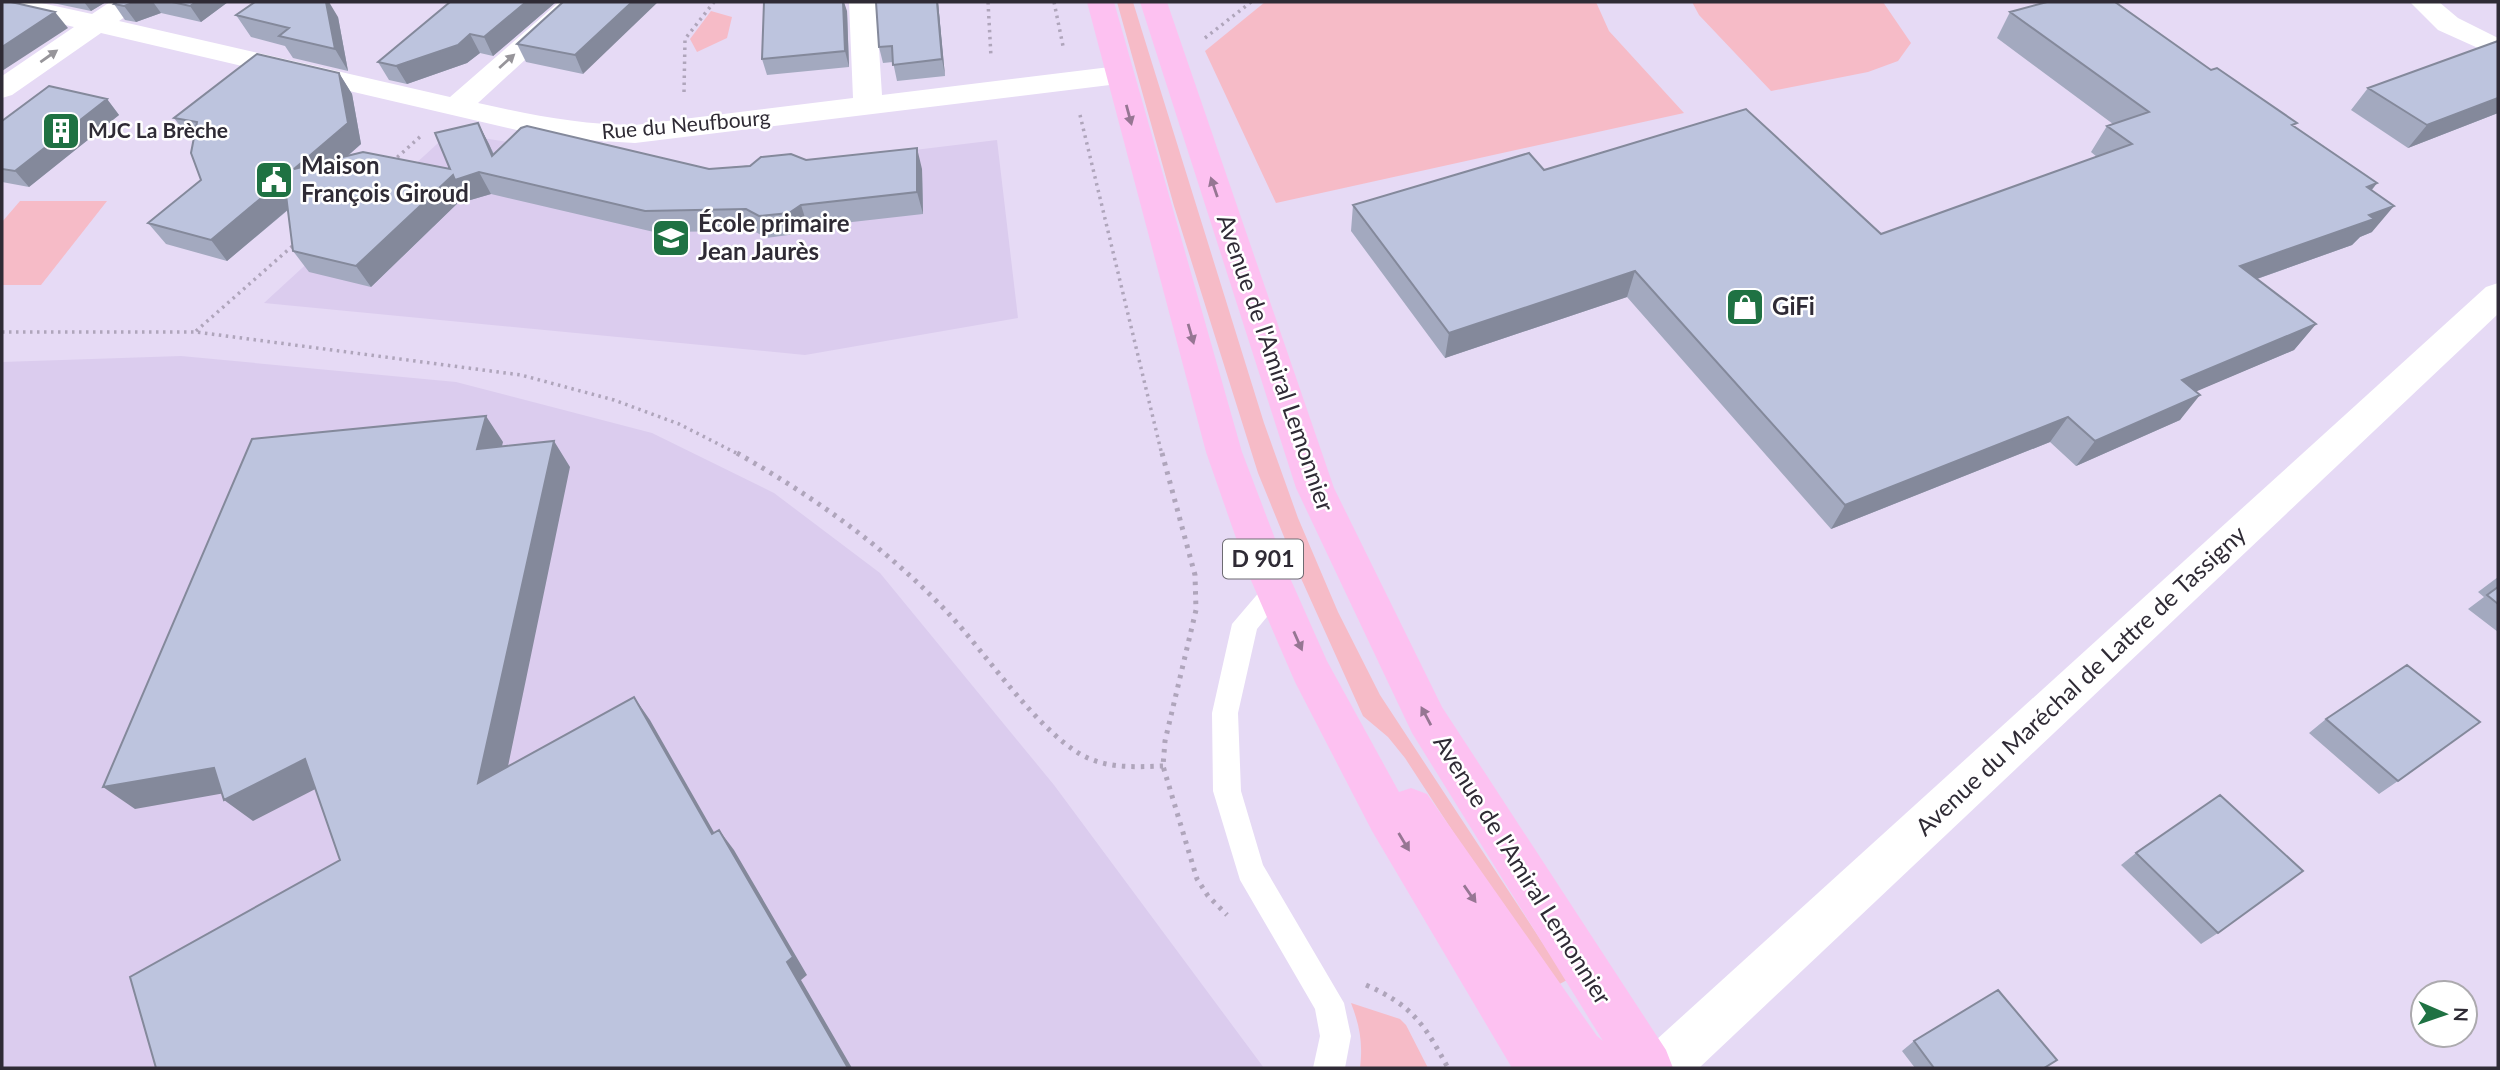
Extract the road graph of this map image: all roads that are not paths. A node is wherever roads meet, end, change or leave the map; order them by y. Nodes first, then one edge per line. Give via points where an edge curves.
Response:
1 (3, 2) edge
2 (128, 2) edge
3 (575, 2) edge
4 (862, 2) edge
5 (1100, 2) edge
6 (1153, 2) edge
7 (2423, 2) edge
8 (96, 23) junction
9 (2498, 49) edge
10 (1118, 75) junction
11 (2, 89) edge
12 (868, 106) junction
13 (456, 107) junction
14 (2498, 295) edge
15 (1276, 590) junction
16 (1351, 748) junction
17 (1329, 1068) edge
18 (1541, 1068) edge
19 (1598, 1068) edge
20 (1648, 1068) edge
21 (1663, 1068) edge

1 - 8 street, Rue du Neufbourg
2 - 8 street
13 -> 3 street
4 - 12 street
5 - 10 main road, Avenue de l'Amiral Lemonnier / D 901
20 -> 6 main road, Avenue de l'Amiral Lemonnier / D 901 via 1427,720 1315,488
7 - 9 street via 2448,24
11 -> 8 street
8 - 13 street, Rue du Neufbourg
10 - 12 street, Rue du Neufbourg
10 -> 15 main road, Avenue de l'Amiral Lemonnier / D 901 via 1224,453
12 - 13 street, Rue du Neufbourg via 635,134 551,129
14 - 21 street, Avenue du Maréchal de Lattre de Tassigny
15 -> 16 main road, Avenue de l'Amiral Lemonnier / D 901
15 - 17 lane via 1245,624 1225,713 1227,791 1250,870 1329,1003 1337,1027
16 -> 18 main road, Avenue de l'Amiral Lemonnier / D 901
16 -> 19 main road, Avenue de l'Amiral Lemonnier / D 901 via 1392,779 1579,1054

